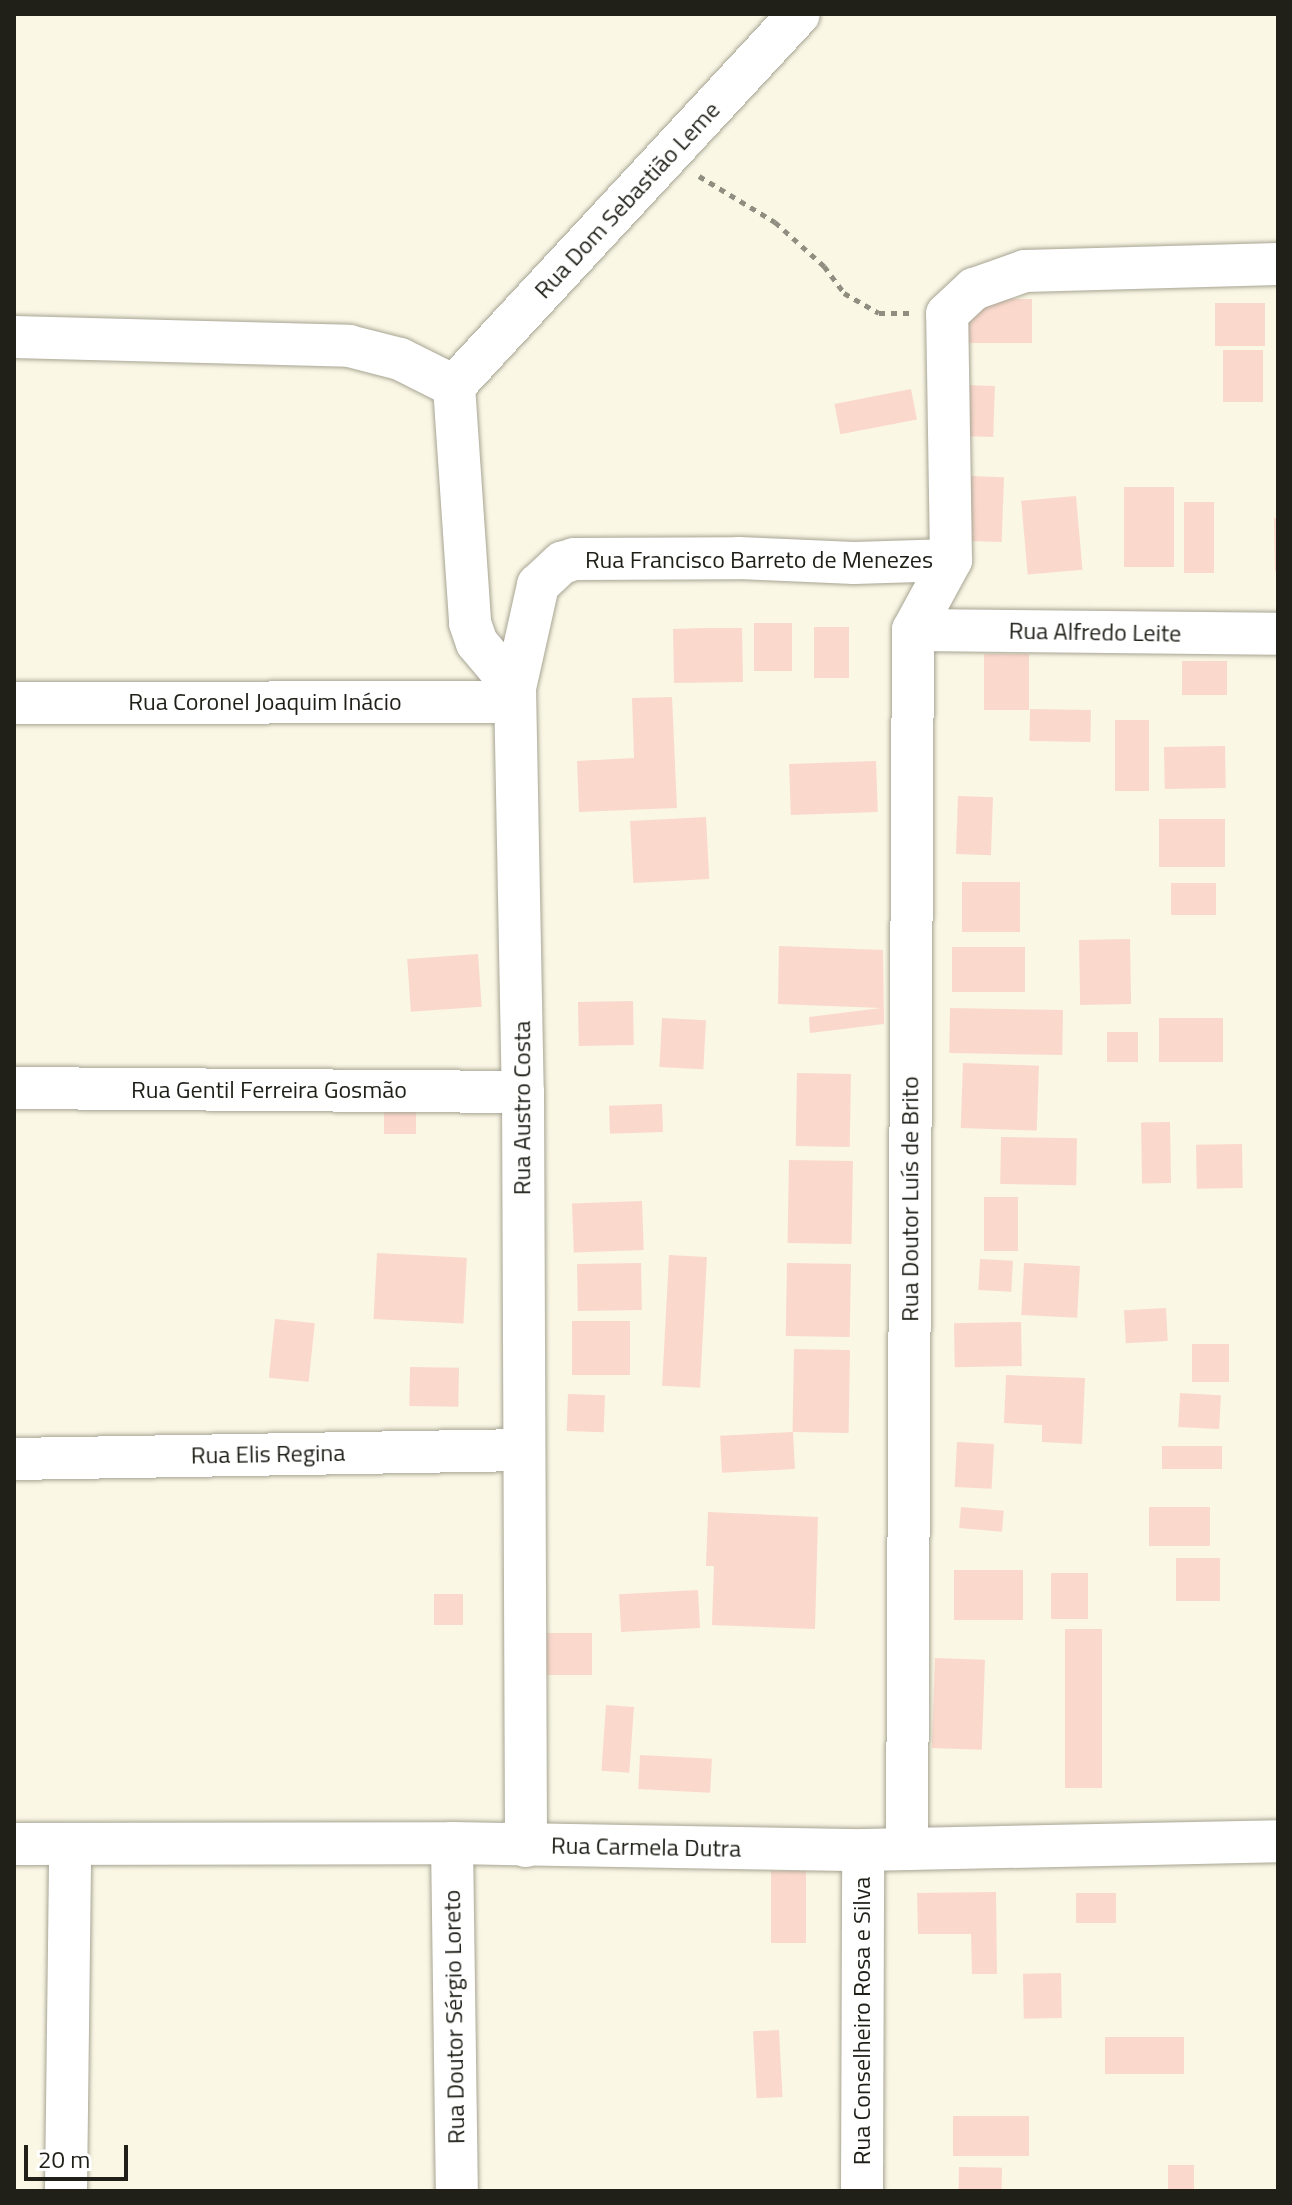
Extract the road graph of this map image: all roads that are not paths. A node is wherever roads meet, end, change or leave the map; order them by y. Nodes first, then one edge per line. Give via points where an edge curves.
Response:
1 (799, 14) edge
2 (1278, 264) edge
3 (14, 337) edge
4 (454, 386) junction
5 (951, 560) junction
6 (913, 630) junction
7 (1278, 634) edge
8 (515, 695) junction
9 (14, 703) edge
10 (14, 1088) edge
11 (523, 1092) junction
12 (523, 1450) junction
13 (14, 1459) edge
14 (1278, 1841) edge
15 (452, 1843) junction
16 (14, 1844) edge
17 (70, 1844) junction
18 (526, 1846) junction
19 (907, 1847) junction
20 (863, 1850) junction
21 (66, 2191) edge
22 (457, 2191) edge
23 (862, 2191) edge

1 - 4 street, Rua Dom Sebastião Leme
2 - 5 street via 1025,271 974,289 947,314
3 - 4 street via 349,346 400,359
4 - 8 street via 470,623 477,643
5 - 6 street, Rua Doutor Luís de Brito
5 - 8 street, Rua Francisco Barreto de Menezes via 679,558 562,563 538,585
6 - 7 street, Rua Alfredo Leite
6 - 19 street, Rua Doutor Luís de Brito
8 - 9 street, Rua Coronel Joaquim Inácio
8 - 11 street, Rua Austro Costa
10 - 11 street, Rua Gentil Ferreira Gosmão
11 - 12 street, Rua Austro Costa
12 - 13 street, Rua Elis Regina
12 - 18 street, Rua Austro Costa
14 - 19 street, Rua Carmela Dutra
15 - 17 street, Rua Carmela Dutra
15 - 18 street, Rua Carmela Dutra
15 - 22 street, Rua Doutor Sérgio Loreto
16 - 17 street, Rua Carmela Dutra
17 - 21 street
18 - 20 street, Rua Carmela Dutra
19 - 20 street, Rua Carmela Dutra
20 - 23 street, Rua Conselheiro Rosa e Silva

